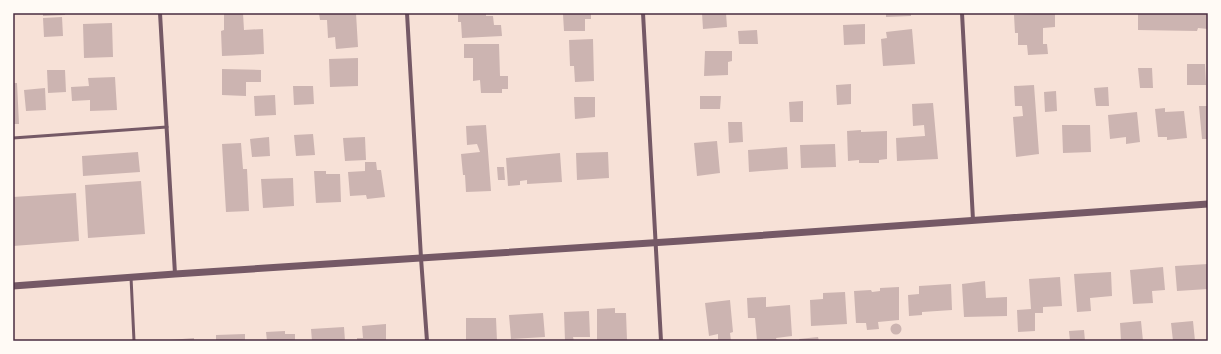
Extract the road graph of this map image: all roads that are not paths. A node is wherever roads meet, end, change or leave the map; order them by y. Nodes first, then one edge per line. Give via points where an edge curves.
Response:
1 (160, 13) edge
2 (407, 13) edge
3 (643, 13) edge
4 (962, 13) edge
5 (167, 127) junction
6 (13, 138) edge
7 (1208, 204) edge
8 (973, 220) junction
9 (656, 242) junction
10 (421, 258) junction
11 (175, 274) junction
12 (131, 277) junction
13 (13, 286) edge
14 (134, 341) edge
15 (427, 341) edge
16 (661, 341) edge

1 - 5 street
2 - 10 street
3 - 9 street
4 - 8 street
5 - 6 lane
5 - 11 street
7 - 8 street
8 - 9 street
9 - 10 street
9 - 16 street
10 - 11 street
10 - 15 street
11 - 12 street
12 - 13 street
12 - 14 lane

